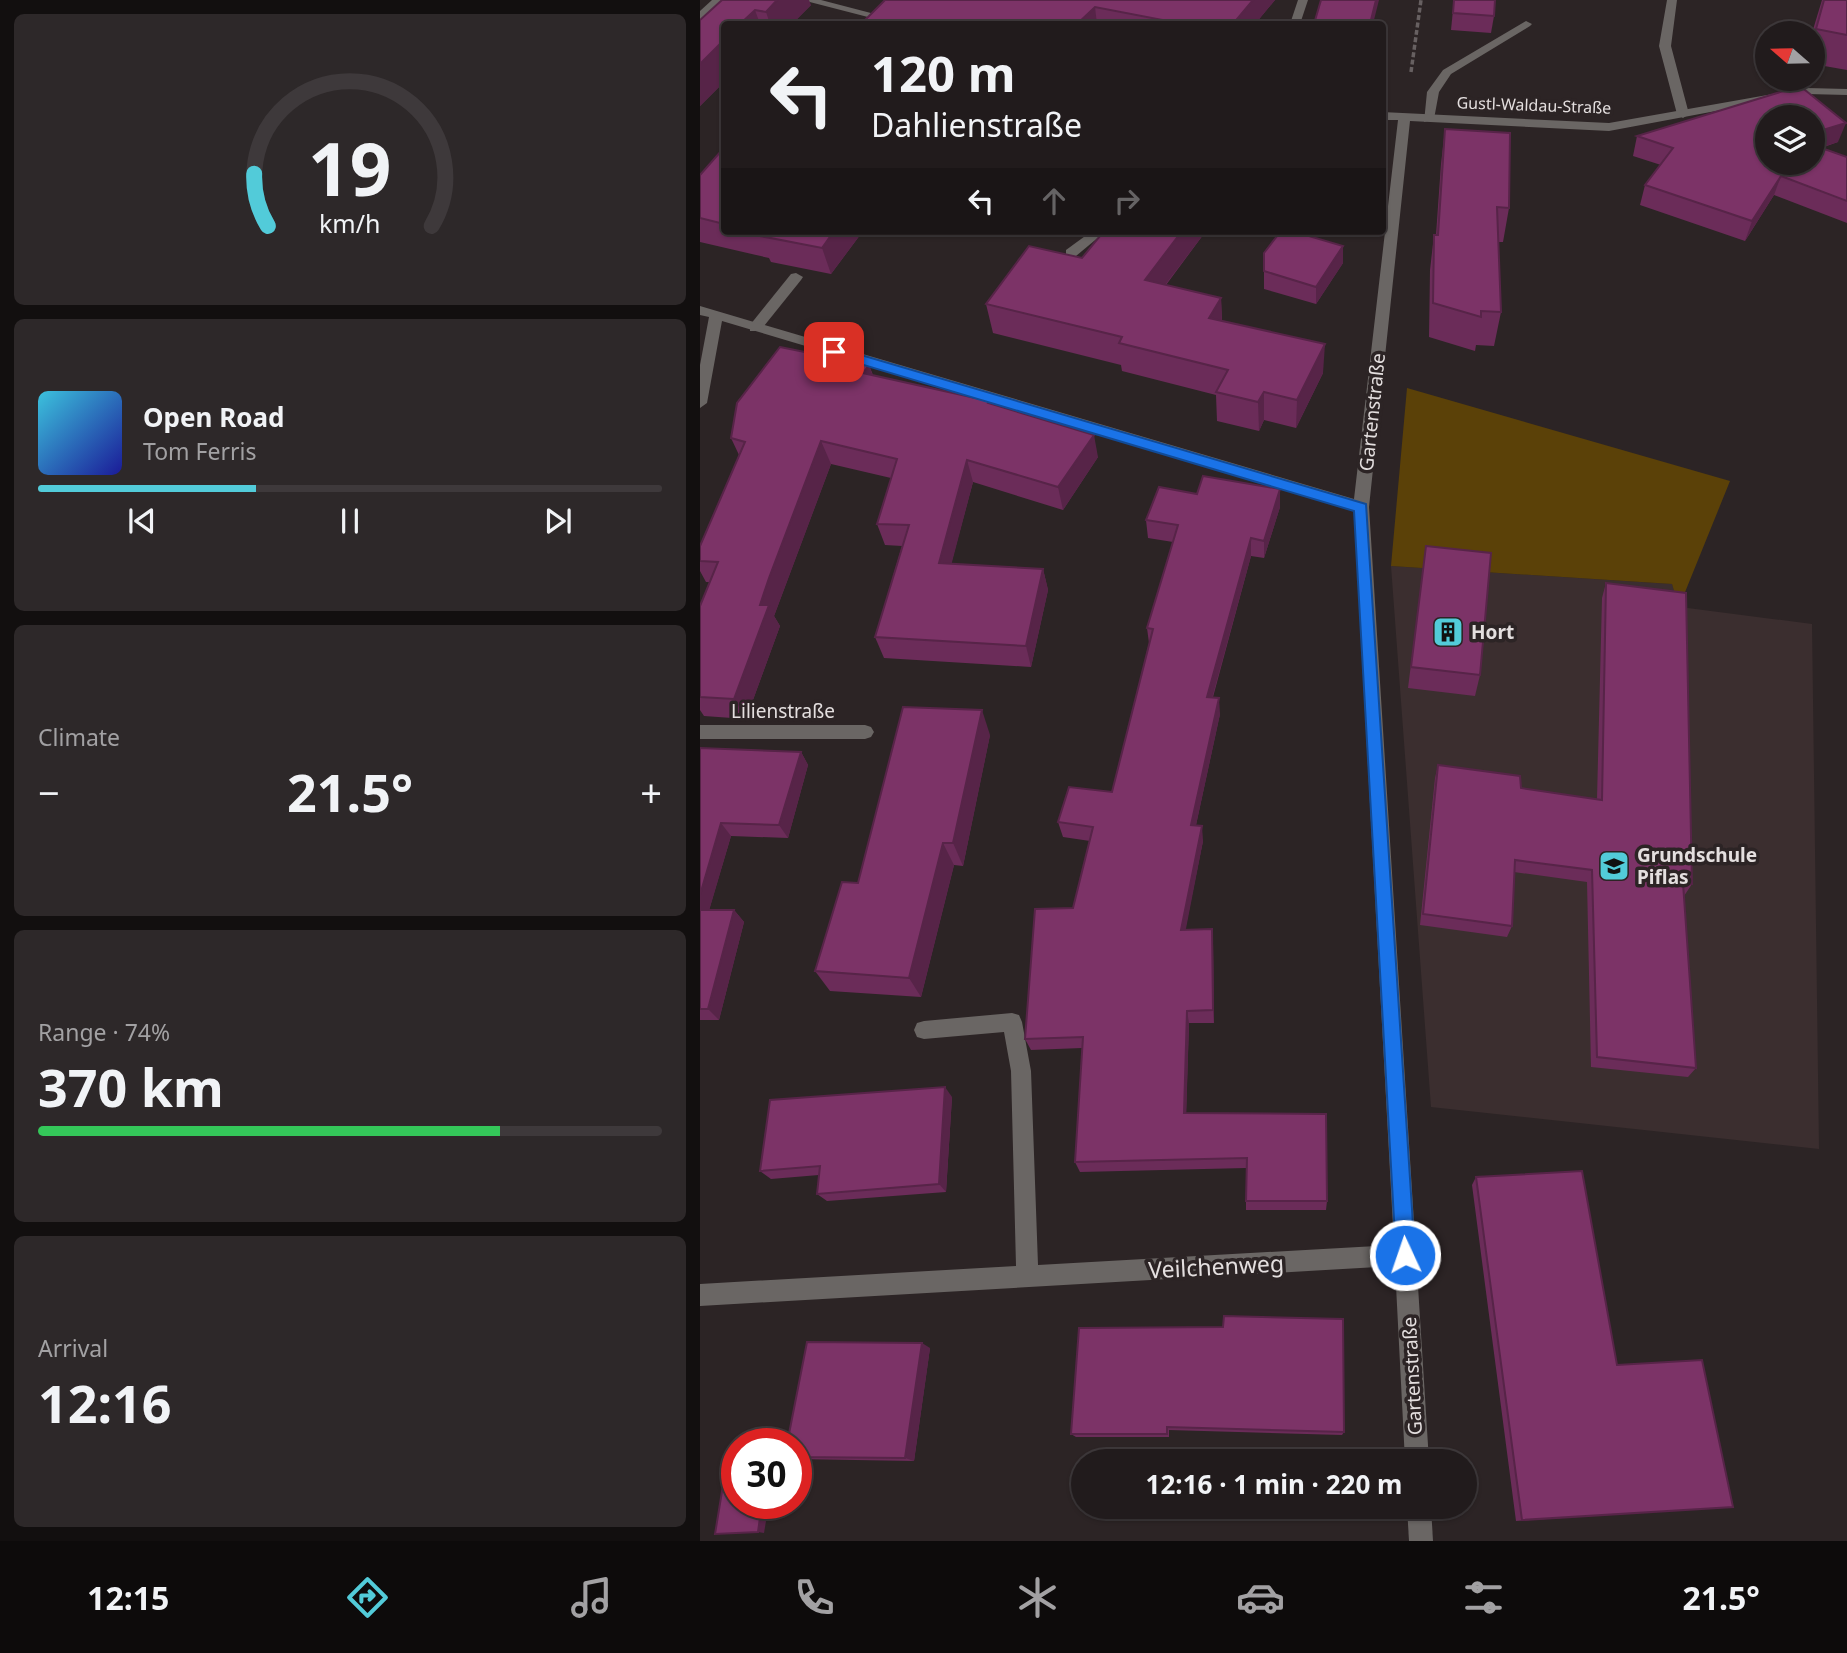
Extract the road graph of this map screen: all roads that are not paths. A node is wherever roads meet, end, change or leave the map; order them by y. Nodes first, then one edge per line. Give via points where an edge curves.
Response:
1 (718, 0) edge
2 (807, 0) edge
3 (1303, 0) edge
4 (1672, 0) edge
5 (700, 17) edge
6 (894, 21) edge
7 (1296, 21) edge
8 (1526, 24) dead end
9 (1847, 92) edge
10 (1683, 114) junction
11 (1386, 116) edge
12 (1404, 118) junction
13 (1428, 119) junction
14 (1095, 235) edge
15 (1071, 253) edge
16 (796, 276) edge
17 (700, 310) edge
18 (716, 316) junction
19 (755, 328) junction
20 (700, 403) edge
21 (1361, 508) junction
22 (700, 732) edge
23 (865, 732) dead end
24 (924, 1030) dead end
25 (1405, 1255) junction
26 (1027, 1277) junction
27 (700, 1295) edge
28 (1416, 1449) edge
29 (1420, 1519) edge
30 (1421, 1541) edge

1 - 5 street
2 - 6 street
3 - 7 street
4 - 10 street via 1665,46
8 - 13 street via 1447,72 1433,92
9 - 10 street, Gustl-Waldau-Straße via 1807,91
10 - 13 street, Gustl-Waldau-Straße via 1609,127
11 - 12 street, Gustl-Waldau-Straße
12 - 13 street, Gustl-Waldau-Straße
12 - 21 street, Gartenstraße
14 - 15 street
16 - 19 street
17 - 18 street
18 - 19 street
18 - 20 street
19 - 21 street
21 - 25 street, Gartenstraße
22 - 23 street, Lilienstraße
24 - 26 street via 1012,1022 1021,1071
25 - 26 street, Veilchenweg
25 - 28 street, Gartenstraße
26 - 27 street, Veilchenweg
29 - 30 street

